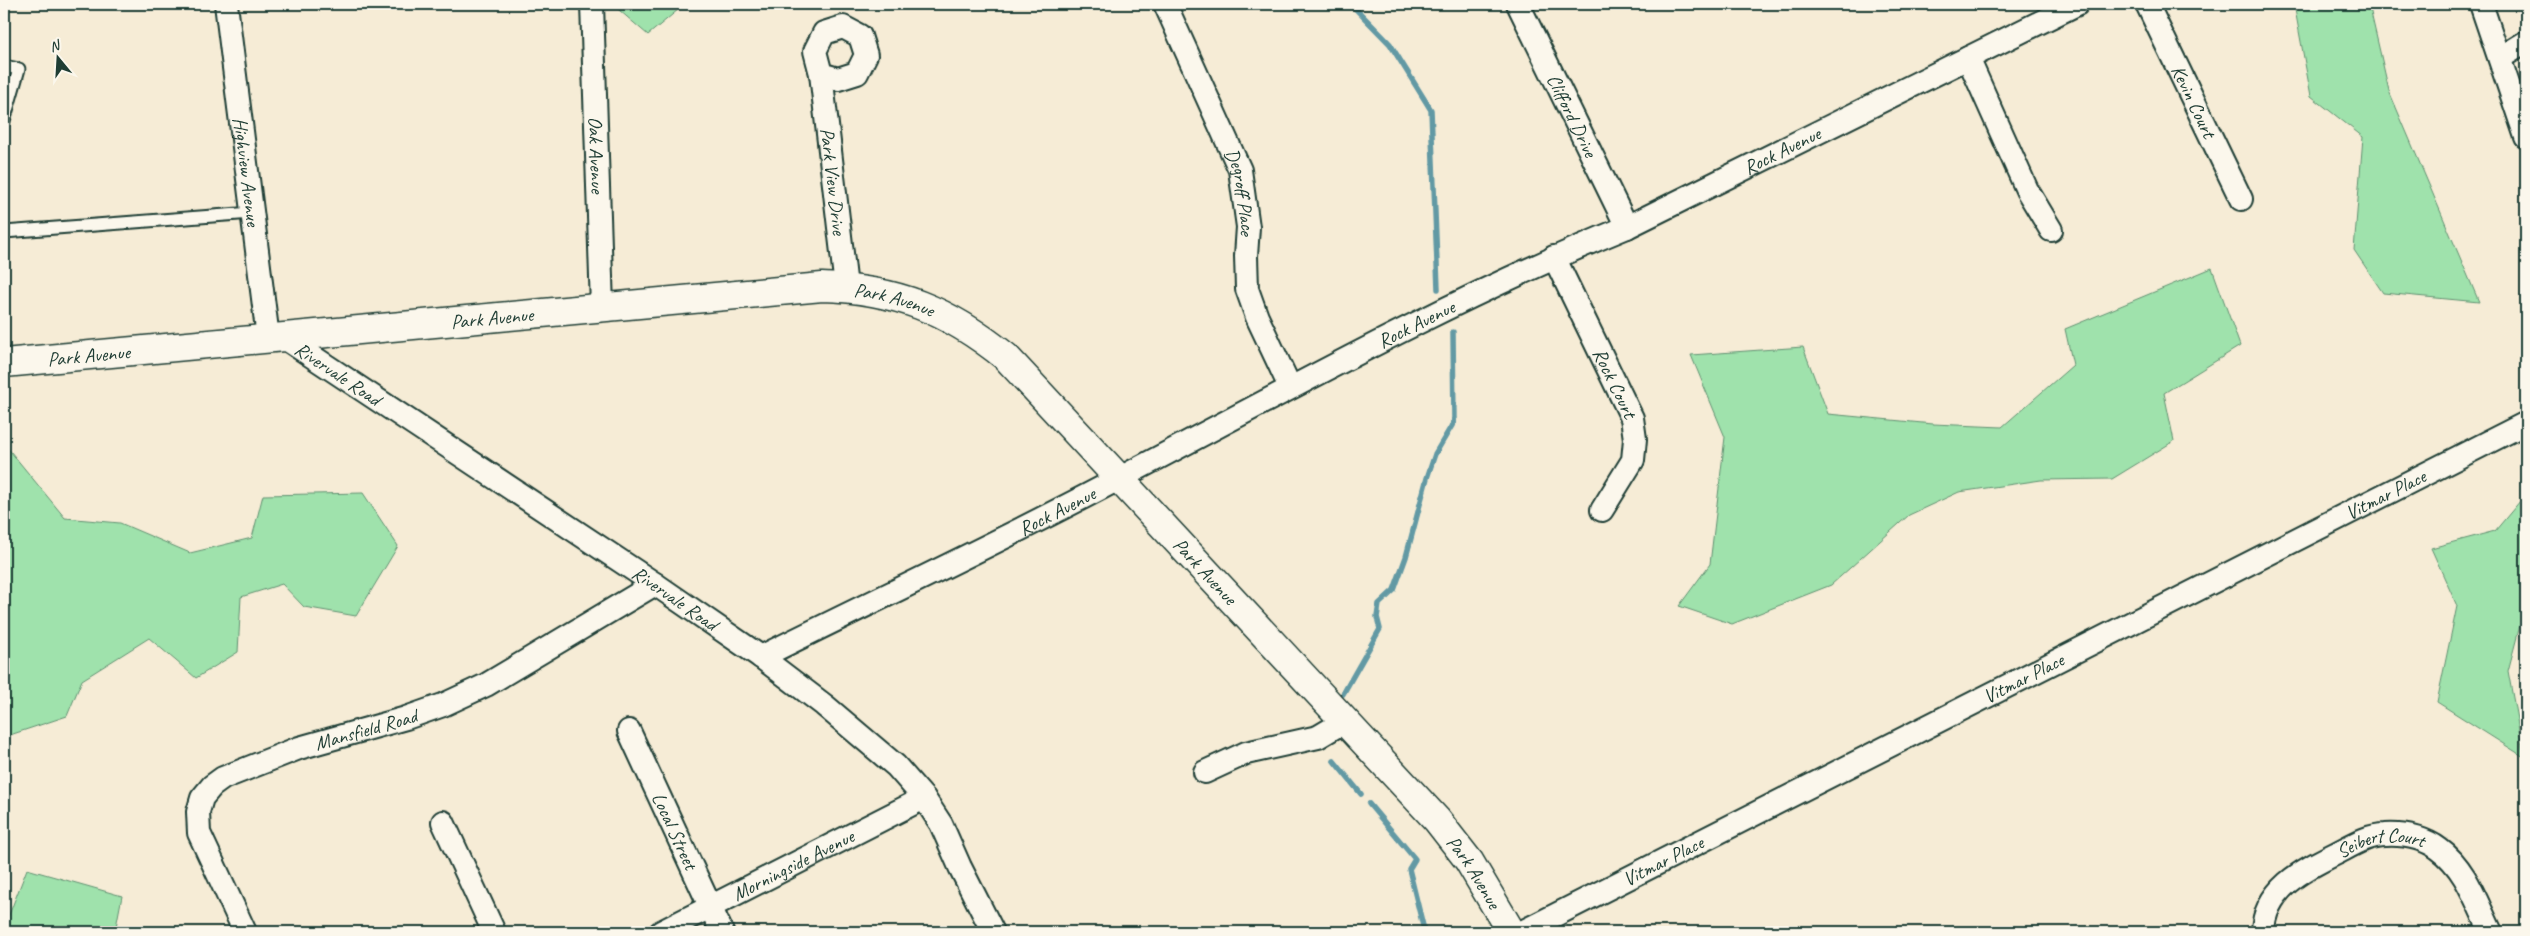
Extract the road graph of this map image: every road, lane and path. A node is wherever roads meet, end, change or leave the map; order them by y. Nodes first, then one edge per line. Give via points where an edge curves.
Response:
1 (226, 4) edge
2 (592, 4) edge
3 (1165, 4) edge
4 (1518, 4) edge
5 (2076, 4) edge
6 (2147, 4) edge
7 (2481, 4) edge
8 (2526, 42) edge
9 (1968, 58) junction
10 (2500, 58) junction
11 (4, 66) edge
12 (821, 74) dead end
13 (4, 121) edge
14 (2526, 137) edge
15 (2241, 199) dead end
16 (252, 213) junction
17 (1627, 227) junction
18 (2051, 230) dead end
19 (4, 232) edge
20 (1554, 257) junction
21 (846, 287) junction
22 (602, 307) junction
23 (275, 338) junction
24 (4, 363) edge
25 (1290, 387) junction
26 (2526, 423) edge
27 (1120, 479) junction
28 (1602, 510) dead end
29 (655, 584) junction
30 (761, 657) junction
31 (1345, 721) junction
32 (629, 730) dead end
33 (1205, 772) dead end
34 (924, 798) junction
35 (443, 822) dead end
36 (710, 907) junction
37 (245, 932) edge
38 (494, 932) edge
39 (660, 932) edge
40 (722, 932) edge
41 (993, 932) edge
42 (1511, 932) edge
43 (1522, 932) edge
44 (2262, 932) edge
45 (2491, 932) edge

1 - 16 street, Highview Avenue
2 - 22 street, Oak Avenue
3 - 25 street, Degroff Place via 1240,170 1248,227 1247,290
4 - 17 street, Clifford Drive
5 - 9 street, Rock Avenue
6 - 15 street, Kevin Court
7 - 10 street
8 - 10 street
9 - 17 street, Rock Avenue
9 - 18 street via 2027,190
10 - 14 street
11 - 13 lane via 19,69
12 - 21 street, Park View Drive
16 - 19 lane
16 - 23 street, Highview Avenue
17 - 20 street, Rock Avenue
20 - 25 street, Rock Avenue
20 - 28 street, Rock Court via 1632,418 1633,460
21 - 22 street, Park Avenue
21 - 27 street, Park Avenue via 882,292 917,302 977,334 1006,357
22 - 23 street, Park Avenue
23 - 24 street, Park Avenue
23 - 29 street, Rivervale Road
25 - 27 street, Rock Avenue
26 - 43 street, Vitmar Place
27 - 30 street, Rock Avenue
27 - 31 street, Park Avenue
29 - 30 street, Rivervale Road
29 - 37 street, Mansfield Road via 486,685 406,718 299,748 224,778 212,786 202,798 198,812 199,833
30 - 34 street, Rivervale Road via 896,766
31 - 33 street via 1318,737 1246,753
31 - 42 street, Park Avenue via 1437,820 1469,861
32 - 36 street, Local Street
34 - 36 street, Morningside Avenue
34 - 41 street, Rivervale Road via 941,824
35 - 38 street
36 - 39 street, Morningside Avenue
36 - 40 street, Local Street
44 - 45 street, Seibert Court via 2268,909 2291,878 2364,839 2383,835 2404,835 2423,840 2454,862

